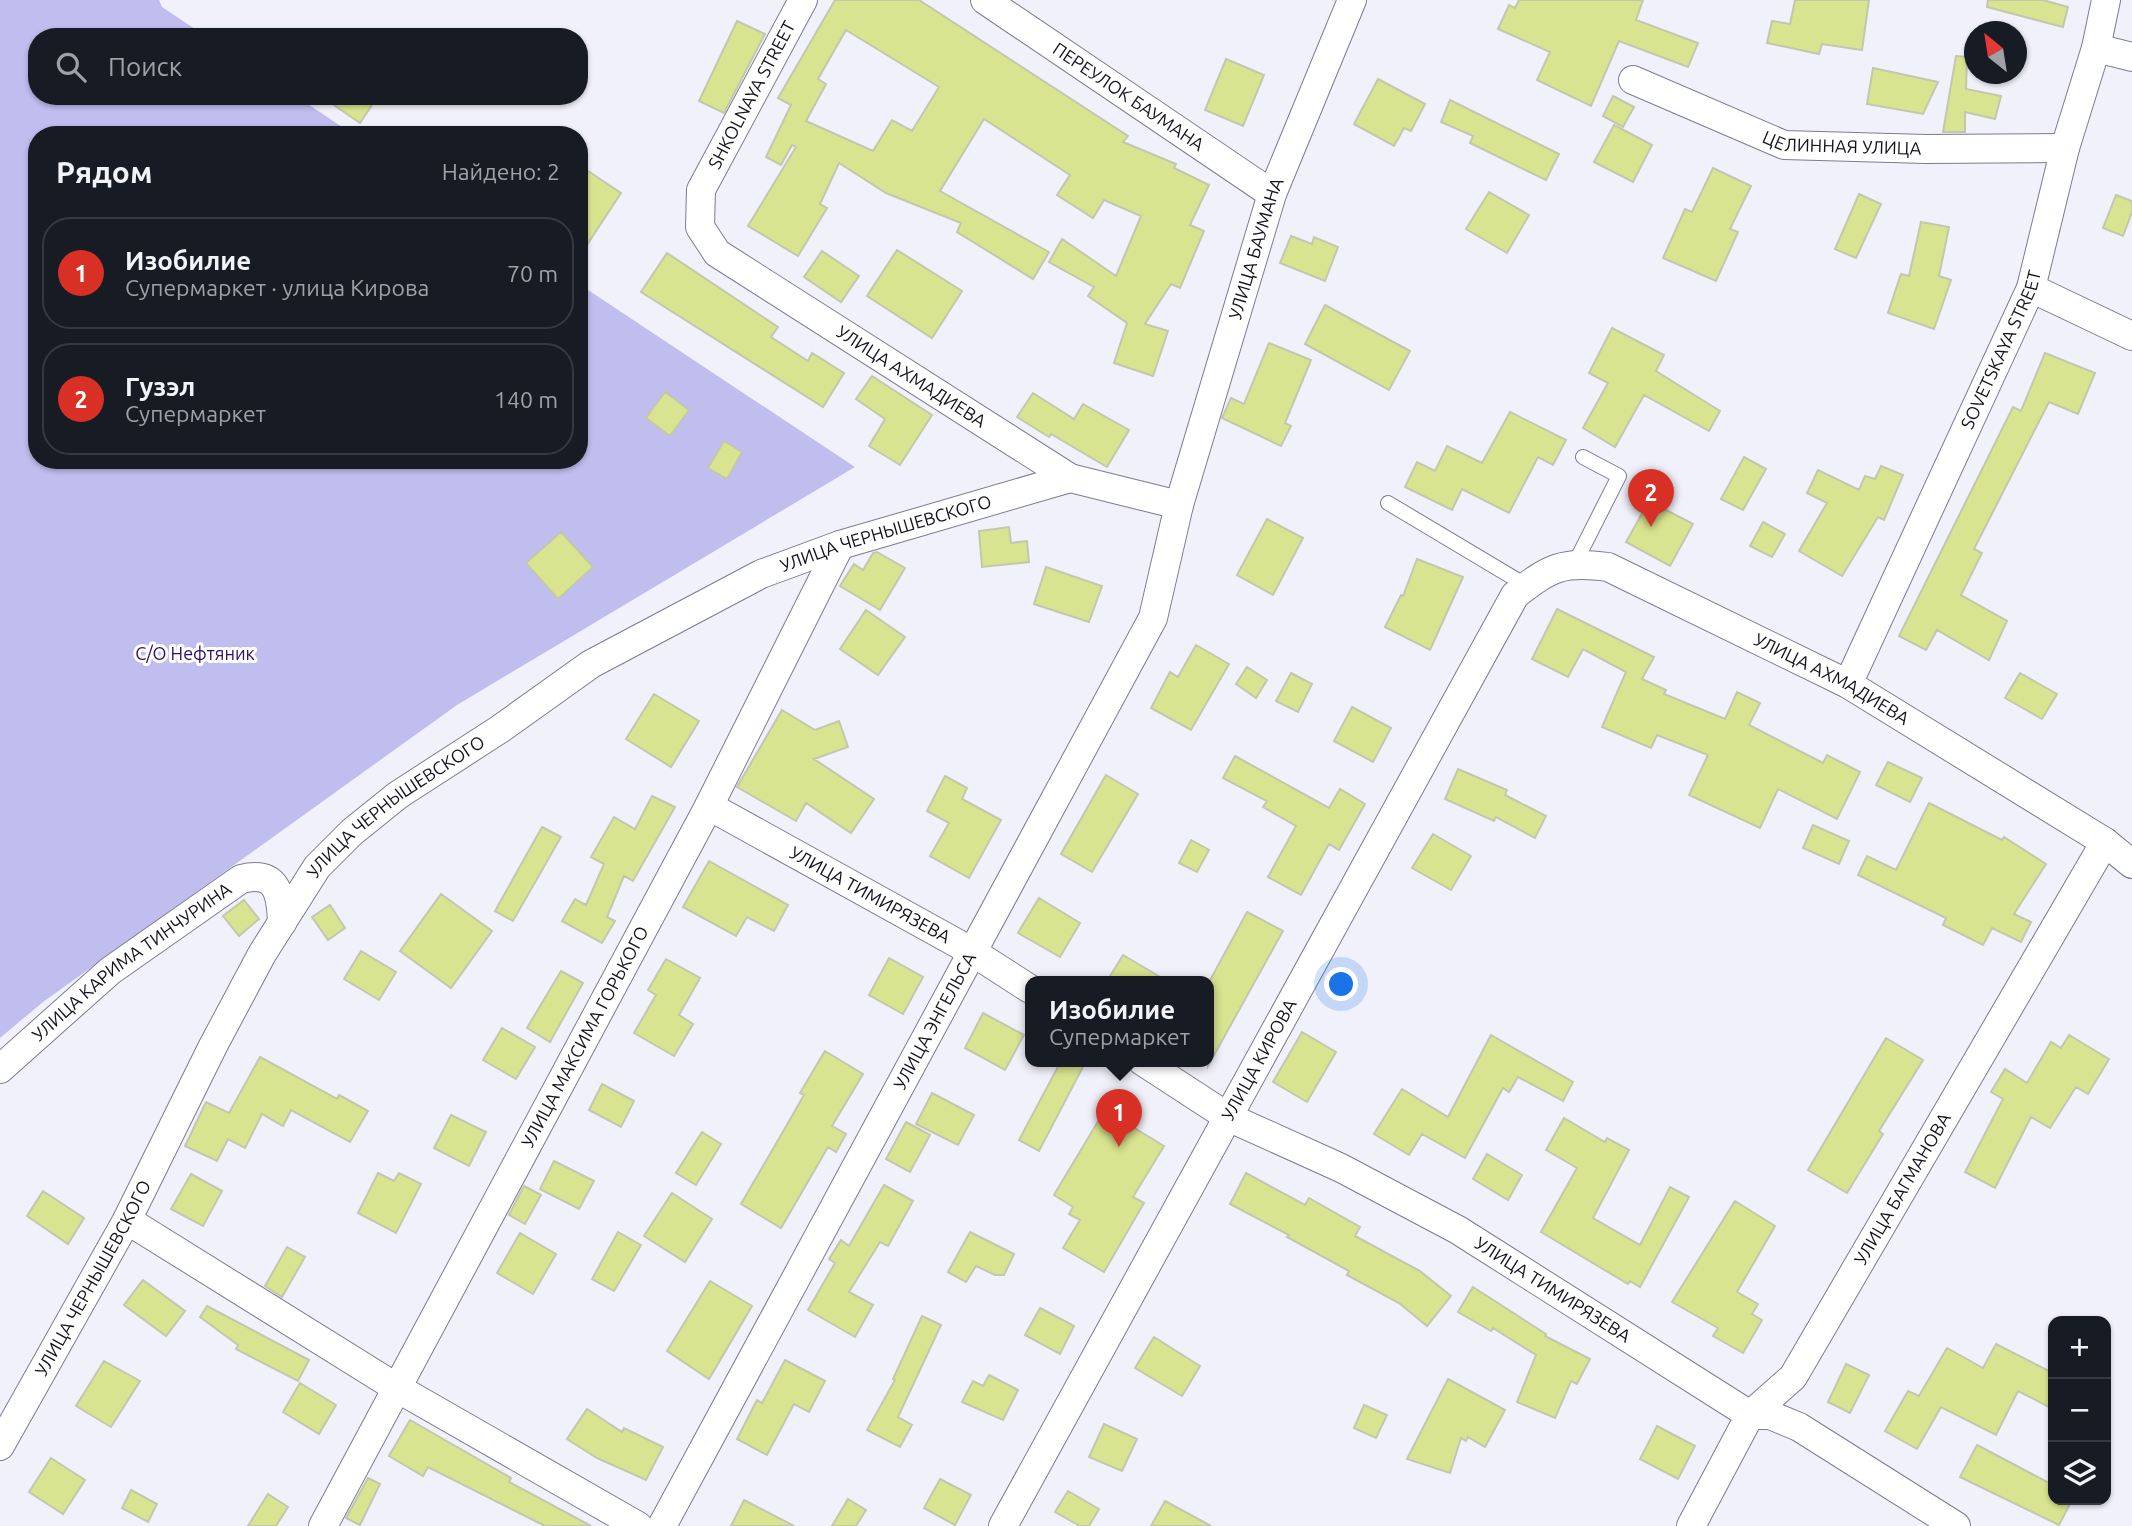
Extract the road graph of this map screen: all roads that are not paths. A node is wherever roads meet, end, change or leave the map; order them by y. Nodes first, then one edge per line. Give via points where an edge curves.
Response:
1 (803, 0) edge
2 (985, 0) edge
3 (1352, 0) edge
4 (2106, 0) edge
5 (2096, 48) junction
6 (2132, 57) edge
7 (1633, 80) dead end
8 (2065, 148) junction
9 (701, 190) joint
10 (1272, 194) junction
11 (2031, 288) junction
12 (2132, 336) edge
13 (1004, 436) junction
14 (1583, 457) dead end
15 (1070, 478) junction
16 (984, 502) junction
17 (1388, 503) dead end
18 (1179, 505) junction
19 (840, 545) junction
20 (1575, 563) junction
21 (1521, 591) junction
22 (1848, 684) junction
23 (709, 806) junction
24 (2105, 842) junction
25 (2132, 864) edge
26 (282, 923) junction
27 (971, 951) junction
28 (1025, 986) edge
29 (1151, 1067) edge
30 (0, 1069) edge
31 (1228, 1117) junction
32 (127, 1220) junction
33 (397, 1388) junction
34 (1750, 1415) junction
35 (0, 1446) edge
36 (323, 1526) edge
37 (638, 1526) edge
38 (662, 1526) edge
39 (1003, 1526) edge
40 (1691, 1526) edge
41 (1956, 1526) edge

1 - 9 street, SHKOLNAYA STREET
2 - 10 street, ПЕРЕУЛОК БАУМАНА
3 - 10 street, УЛИЦА БАУМАНА
4 - 5 street, SOVETSKAYA STREET
5 - 6 street
5 - 8 street, SOVETSKAYA STREET
7 - 8 street, ЦЕЛИННАЯ УЛИЦА via 1784,145
8 - 11 street, SOVETSKAYA STREET
9 - 13 street, УЛИЦА АХМАДИЕВА via 700,226 717,253
10 - 18 street, УЛИЦА БАУМАНА
11 - 12 street
11 - 22 street, SOVETSKAYA STREET
13 - 15 street, УЛИЦА АХМАДИЕВА
13 - 16 street via 1015,455 1015,468 1008,482
14 - 20 lane via 1619,476
15 - 16 street, УЛИЦА ЧЕРНЫШЕВСКОГО
15 - 18 street, УЛИЦА АХМАДИЕВА
16 - 19 street, УЛИЦА ЧЕРНЫШЕВСКОГО
17 - 21 lane
18 - 27 street, УЛИЦА ЭНГЕЛЬСА via 1153,618
19 - 23 street, УЛИЦА МАКСИМА ГОРЬКОГО
19 - 26 street, УЛИЦА ЧЕРНЫШЕВСКОГО via 761,574 591,664 352,831 317,867
20 - 21 street, УЛИЦА АХМАДИЕВА via 1543,573
20 - 22 street, УЛИЦА АХМАДИЕВА via 1608,567
21 - 31 street, УЛИЦА КИРОВА
22 - 24 street, УЛИЦА АХМАДИЕВА
23 - 27 street, УЛИЦА ТИМИРЯЗЕВА
23 - 33 street, УЛИЦА МАКСИМА ГОРЬКОГО
24 - 25 street, УЛИЦА АХМАДИЕВА
24 - 34 street, УЛИЦА БАГМАНОВА via 1793,1377
26 - 30 street, УЛИЦА КАРИМА ТИНЧУРИНА via 276,887 256,876 242,879 110,971
26 - 32 street, УЛИЦА ЧЕРНЫШЕВСКОГО via 212,1046
27 - 28 street, УЛИЦА ТИМИРЯЗЕВА
27 - 38 street, УЛИЦА ЭНГЕЛЬСА
29 - 31 street, УЛИЦА ТИМИРЯЗЕВА
31 - 34 street, УЛИЦА ТИМИРЯЗЕВА via 1342,1168 1458,1230
31 - 39 street, УЛИЦА КИРОВА
32 - 33 street
32 - 35 street, УЛИЦА ЧЕРНЫШЕВСКОГО
33 - 36 street, УЛИЦА МАКСИМА ГОРЬКОГО
33 - 37 street
34 - 40 street, УЛИЦА БАГМАНОВА
34 - 41 street, УЛИЦА ТИМИРЯЗЕВА via 1770,1415 1799,1427

